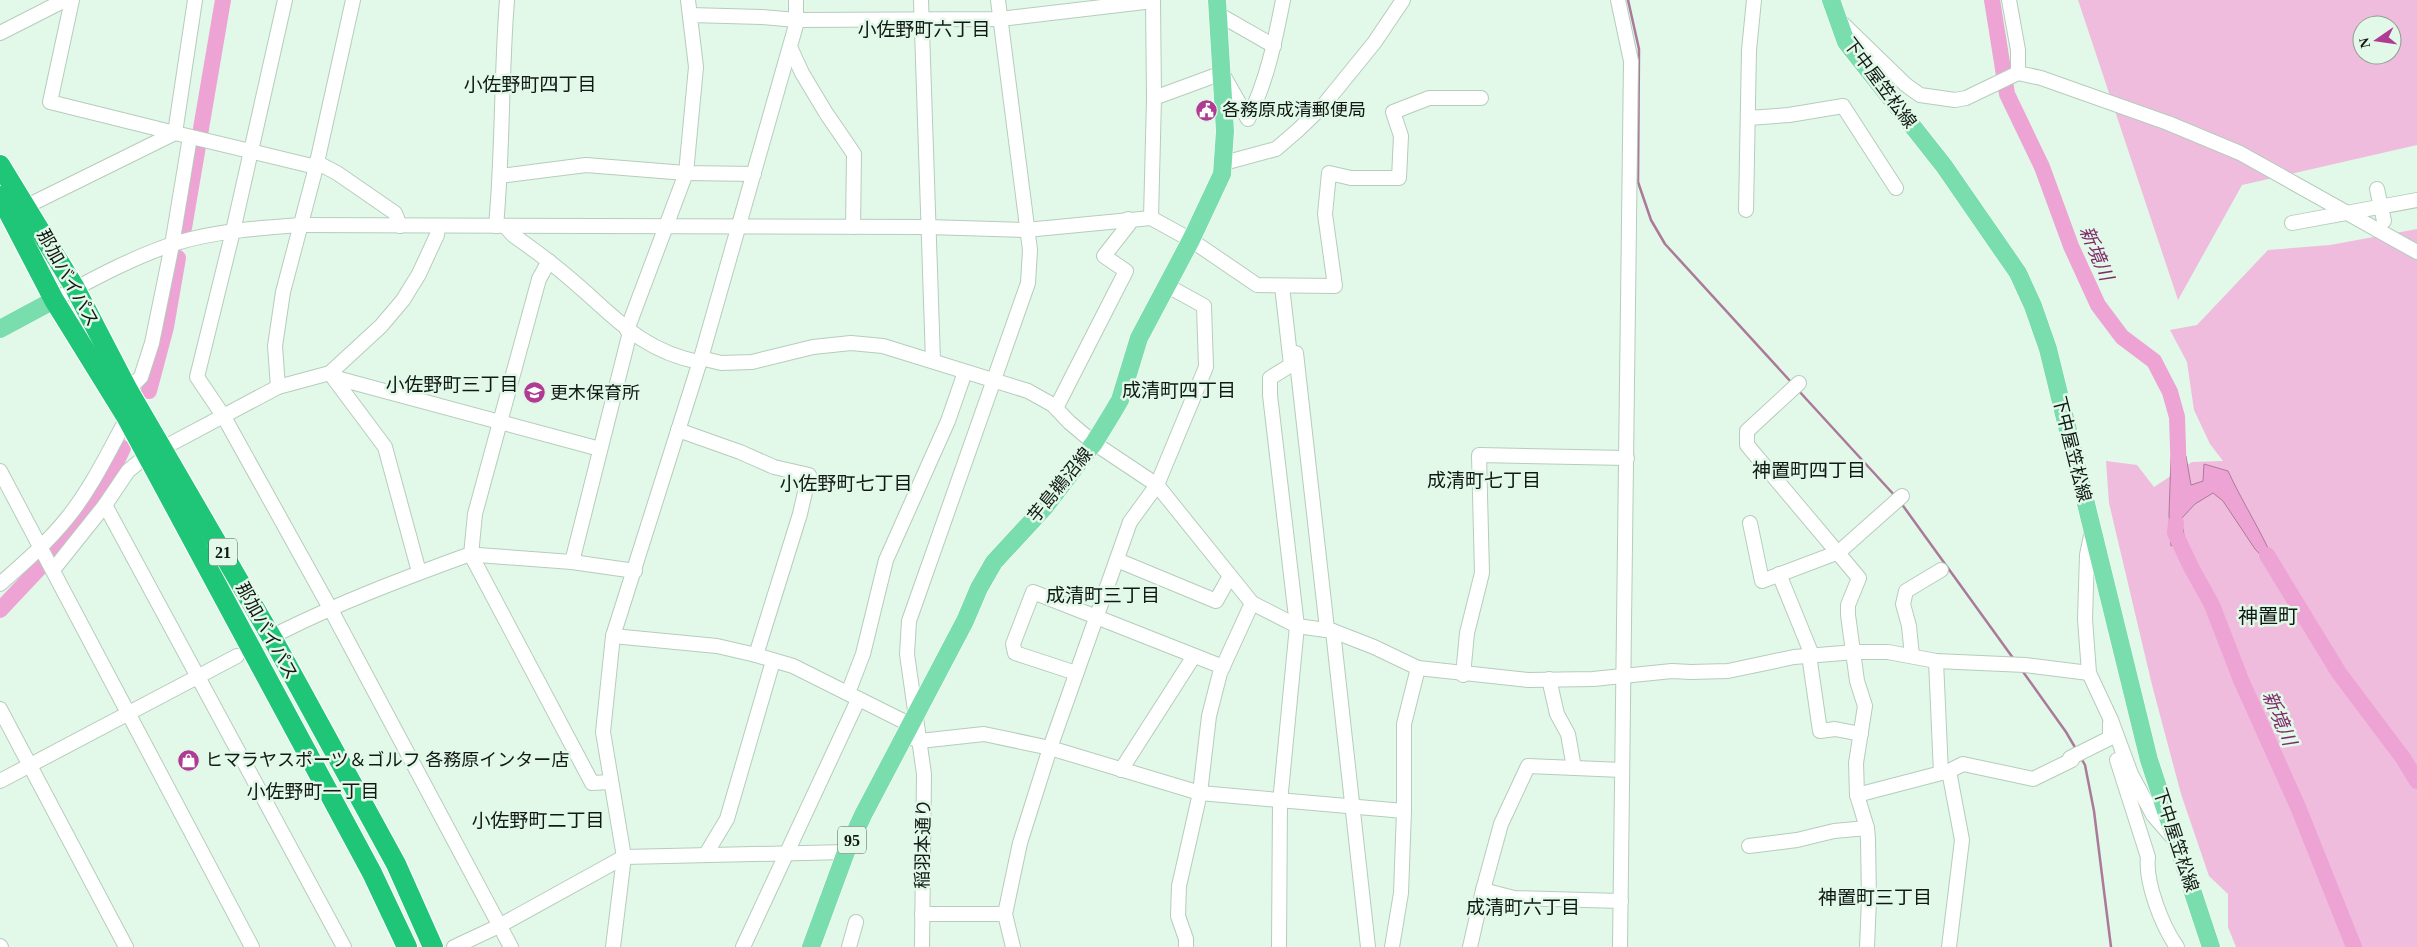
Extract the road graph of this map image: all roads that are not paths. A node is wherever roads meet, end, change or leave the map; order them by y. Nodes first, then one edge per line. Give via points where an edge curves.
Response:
1 (65, 0) edge
2 (72, 0) edge
3 (195, 0) edge
4 (285, 0) edge
5 (353, 0) edge
6 (507, 0) edge
7 (688, 0) edge
8 (796, 0) edge
9 (921, 0) edge
10 (998, 0) edge
11 (1283, 0) edge
12 (1403, 0) edge
13 (1618, 0) edge
14 (1754, 0) edge
15 (1831, 0) edge
16 (2009, 0) edge
17 (1080, 5) edge
18 (1217, 7) edge
19 (690, 16) junction
20 (1836, 17) junction
21 (1000, 19) junction
22 (796, 20) junction
23 (922, 20) junction
24 (2, 32) edge
25 (1274, 46) junction
26 (790, 47) junction
27 (1222, 73) junction
28 (2018, 73) junction
29 (1154, 98) junction
30 (1482, 98) dead end
31 (1748, 118) junction
32 (175, 133) junction
33 (196, 138) junction
34 (250, 150) junction
35 (1224, 163) junction
36 (0, 165) edge
37 (316, 165) junction
38 (686, 173) junction
39 (754, 174) junction
40 (500, 176) junction
41 (1896, 188) dead end
42 (2378, 189) dead end
43 (2417, 200) edge
44 (2381, 206) junction
45 (7, 209) edge
46 (1746, 210) dead end
47 (2345, 212) junction
48 (1152, 218) junction
49 (1128, 220) junction
50 (2384, 221) dead end
51 (2292, 223) dead end
52 (301, 225) junction
53 (400, 226) junction
54 (438, 226) junction
55 (501, 226) junction
56 (666, 227) junction
57 (853, 227) junction
58 (928, 227) junction
59 (739, 228) junction
60 (234, 230) junction
61 (1026, 230) junction
62 (1191, 240) junction
63 (172, 245) junction
64 (2417, 252) edge
65 (549, 261) junction
66 (1166, 285) junction
67 (1282, 286) junction
68 (75, 288) junction
69 (54, 300) junction
70 (0, 329) edge
71 (628, 331) junction
72 (1287, 335) junction
73 (700, 360) junction
74 (933, 361) junction
75 (965, 372) junction
76 (330, 373) junction
77 (994, 382) junction
78 (1797, 385) dead end
79 (278, 387) junction
80 (128, 390) junction
81 (1056, 408) junction
82 (224, 417) junction
83 (127, 418) junction
84 (501, 423) junction
85 (678, 430) junction
86 (1094, 443) junction
87 (600, 449) junction
88 (155, 452) junction
89 (1627, 458) junction
90 (0, 472) edge
91 (1156, 485) junction
92 (1900, 498) dead end
93 (105, 505) junction
94 (1750, 523) dead end
95 (2092, 531) junction
96 (1839, 552) junction
97 (471, 555) junction
98 (47, 559) junction
99 (1117, 560) junction
100 (572, 562) junction
101 (1941, 570) dead end
102 (635, 571) junction
103 (419, 572) junction
104 (1780, 574) junction
105 (1230, 576) junction
106 (0, 584) edge
107 (1252, 603) junction
108 (330, 608) junction
109 (1097, 617) junction
110 (1297, 626) junction
111 (1330, 630) junction
112 (281, 632) dead end
113 (613, 636) junction
114 (1855, 652) junction
115 (756, 655) junction
116 (1810, 655) junction
117 (237, 656) dead end
118 (1194, 656) junction
119 (1912, 656) junction
120 (773, 661) junction
121 (1936, 661) junction
122 (1223, 667) junction
123 (1418, 668) junction
124 (1076, 673) junction
125 (2089, 673) junction
126 (1623, 674) junction
127 (1463, 675) junction
128 (199, 676) junction
129 (1549, 679) junction
130 (853, 696) junction
131 (0, 709) edge
132 (128, 714) junction
133 (2111, 720) junction
134 (913, 730) junction
135 (1861, 734) junction
136 (2110, 738) junction
137 (1050, 748) junction
138 (30, 765) junction
139 (1574, 768) junction
140 (1121, 770) junction
141 (1622, 770) junction
142 (1945, 772) junction
143 (0, 782) edge
144 (611, 782) junction
145 (1200, 793) junction
146 (1857, 795) junction
147 (1280, 802) junction
148 (1352, 806) junction
149 (1404, 811) junction
150 (1867, 828) junction
151 (2176, 843) junction
152 (1749, 846) dead end
153 (788, 852) junction
154 (846, 852) junction
155 (706, 854) junction
156 (624, 857) junction
157 (1482, 890) junction
158 (1621, 901) junction
159 (922, 914) junction
160 (1006, 914) junction
161 (856, 922) dead end
162 (499, 926) junction
163 (126, 947) edge
164 (252, 947) edge
165 (344, 947) edge
166 (407, 947) edge
167 (433, 947) edge
168 (454, 947) edge
169 (510, 947) edge
170 (613, 947) edge
171 (743, 947) edge
172 (811, 947) edge
173 (849, 947) edge
174 (922, 947) edge
175 (1013, 947) edge
176 (1186, 947) edge
177 (1279, 947) edge
178 (1368, 947) edge
179 (1392, 947) edge
180 (1470, 947) edge
181 (1620, 947) edge
182 (1867, 947) edge
183 (1950, 947) edge
184 (2176, 947) edge
185 (2211, 947) edge

1 - 24 street
2 - 32 street via 50,102
3 - 32 street
4 - 34 street
5 - 37 street
6 - 40 street
7 - 19 street
8 - 22 street
9 - 23 street
10 - 21 street, 稲羽本通り
11 - 25 street
12 - 35 street via 1374,43 1322,107 1298,130 1276,150
13 - 89 street via 1631,61
14 - 31 street
15 - 20 main road, 下中屋笠松線
16 - 28 street via 2018,50
17 - 21 street
17 - 29 street via 1153,1
18 - 25 street
18 - 27 main road, 芋島鵜沼線 / 95
19 - 22 street
19 - 38 street via 696,67
20 - 28 street via 1920,95 1955,100 1966,98
20 - 95 main road, 下中屋笠松線 via 1846,42 1944,166 2018,273 2048,349
21 - 23 street
21 - 61 street, 稲羽本通り
22 - 23 street
22 - 26 street
23 - 58 street
25 - 27 street via 1260,94 1248,119
26 - 39 street
26 - 57 street via 802,73 854,154
27 - 29 street
27 - 35 main road, 芋島鵜沼線 / 95 via 1226,131
28 - 47 street via 2087,93 2240,153
29 - 48 street
30 - 67 street via 1429,98 1393,112 1401,136 1399,178 1351,178 1329,173 1325,214 1335,286
31 - 41 street via 1843,106
31 - 46 street
32 - 33 street
32 - 45 street
33 - 34 street
33 - 63 street
34 - 37 street
34 - 60 street
35 - 62 main road, 芋島鵜沼線 / 95
36 - 45 highway, 那加バイパス / 21
37 - 52 street
37 - 53 street via 337,173 395,213
38 - 39 street
38 - 40 street via 586,166
38 - 56 street
39 - 59 street
40 - 55 street
42 - 44 street
43 - 44 street
44 - 47 street
44 - 50 street
45 - 68 highway, 那加バイパス / 21
45 - 69 highway, 那加バイパス / 21
47 - 51 street
47 - 64 street
48 - 49 street
48 - 62 street
49 - 61 street
49 - 81 street via 1129,224 1104,256 1126,271
52 - 53 street
52 - 60 street
52 - 79 street via 284,292 275,346
53 - 54 street
54 - 55 street
54 - 76 street via 419,274 403,300 381,326
55 - 56 street
55 - 65 street
56 - 59 street
56 - 71 street
57 - 58 street
57 - 59 street
58 - 61 street
58 - 74 street
59 - 73 street
60 - 63 street
60 - 82 street via 198,377
61 - 77 street, 稲羽本通り via 1030,250 1028,283
62 - 66 main road, 芋島鵜沼線 / 95
62 - 67 street via 1257,285
63 - 68 street via 138,257
63 - 80 street via 152,344 141,377
65 - 71 street
65 - 84 street via 539,279
66 - 86 main road, 芋島鵜沼線 / 95 via 1139,338 1120,400
66 - 91 street via 1204,306 1206,367
67 - 72 street
68 - 69 street
68 - 80 highway, 那加バイパス / 21
69 - 70 main road
69 - 83 highway, 那加バイパス / 21
71 - 73 street via 675,357
71 - 87 street
72 - 110 street via 1291,365 1270,378 1270,395
72 - 111 street via 1294,334
73 - 74 street via 752,362 813,347 851,343 883,346
73 - 85 street
74 - 75 street
75 - 77 street
75 - 130 street via 948,421 886,560
76 - 79 street
76 - 84 street via 340,379
76 - 103 street via 385,447
77 - 81 street via 1028,391
77 - 134 street, 稲羽本通り via 908,621 907,654
78 - 96 street via 1747,431 1747,446
79 - 82 street
80 - 88 highway, 那加バイパス / 21
81 - 86 street
82 - 88 street
82 - 108 street
83 - 88 highway, 那加バイパス / 21
83 - 98 street
84 - 87 street
84 - 97 street via 475,514
85 - 102 street
85 - 115 street via 774,467 809,475
86 - 91 street
86 - 134 main road, 芋島鵜沼線 / 95 via 1044,508 994,562
87 - 100 street
88 - 93 street via 128,471
88 - 166 highway, 那加バイパス / 21
88 - 167 highway, 那加バイパス / 21 via 275,643 396,864
89 - 126 street
89 - 127 street via 1479,455 1482,573 1467,633
90 - 98 street
91 - 99 street via 1130,522
91 - 105 street
92 - 96 street
93 - 98 street
93 - 128 street
94 - 104 street via 1762,581
95 - 125 street via 2087,555 2085,619
95 - 151 main road, 下中屋笠松線 via 2149,760
96 - 104 street
96 - 114 street via 1859,578 1848,605 1851,645
97 - 100 street
97 - 103 street
97 - 144 street via 592,783
98 - 106 street
98 - 132 street
99 - 105 street via 1216,601
99 - 109 street
100 - 102 street
101 - 119 street via 1906,591 1903,604 1910,626
102 - 113 street
103 - 108 street
104 - 116 street
105 - 107 street
107 - 110 street
107 - 122 street
108 - 112 street
108 - 162 street
109 - 118 street
109 - 124 street
109 - 124 street via 1033,592 1013,644 1015,653
110 - 111 street
110 - 147 street
111 - 123 street via 1374,646
111 - 148 street
113 - 115 street via 717,646
113 - 144 street via 603,732
114 - 116 street
114 - 119 street
114 - 135 street via 1857,681 1865,706
115 - 120 street
116 - 126 street via 1728,671
116 - 135 street via 1820,731 1835,729
117 - 128 street
118 - 122 street
118 - 140 street
119 - 121 street
120 - 130 street via 793,666
120 - 155 street via 726,820
121 - 125 street
121 - 142 street
122 - 145 street via 1209,716
123 - 127 street
123 - 149 street via 1404,724
124 - 137 street
125 - 133 street
126 - 129 street via 1593,679
126 - 141 street
127 - 129 street
128 - 132 street
128 - 165 street
129 - 139 street via 1557,714 1568,734
130 - 134 street
130 - 153 street
131 - 138 street
132 - 138 street
132 - 164 street
133 - 136 street
133 - 151 street via 2131,774 2154,815
134 - 137 street via 984,734
134 - 154 main road, 芋島鵜沼線 / 95 via 863,815
134 - 159 street, 稲羽本通り via 924,774
135 - 146 street via 1856,763
136 - 142 street via 2033,779 1963,764
136 - 184 street via 2148,857 2146,871 2168,935
137 - 140 street
137 - 160 street via 1020,843
138 - 143 street
138 - 163 street
139 - 141 street
139 - 157 street via 1528,766 1501,824
140 - 145 street
141 - 158 street
142 - 146 street
142 - 183 street via 1962,840
144 - 156 street
145 - 147 street
145 - 176 street via 1179,886 1178,916
146 - 150 street
147 - 148 street
147 - 177 street
148 - 149 street
148 - 178 street
149 - 179 street via 1401,894
150 - 152 street
150 - 182 street via 1870,900
151 - 185 main road, 下中屋笠松線
153 - 154 street
153 - 155 street
153 - 171 street
154 - 172 main road, 芋島鵜沼線 / 95
155 - 156 street
156 - 162 street
156 - 170 street
157 - 158 street via 1514,898
157 - 180 street
158 - 181 street
159 - 160 street
159 - 174 street, 稲羽本通り
160 - 175 street
161 - 173 street
162 - 168 street
162 - 169 street

